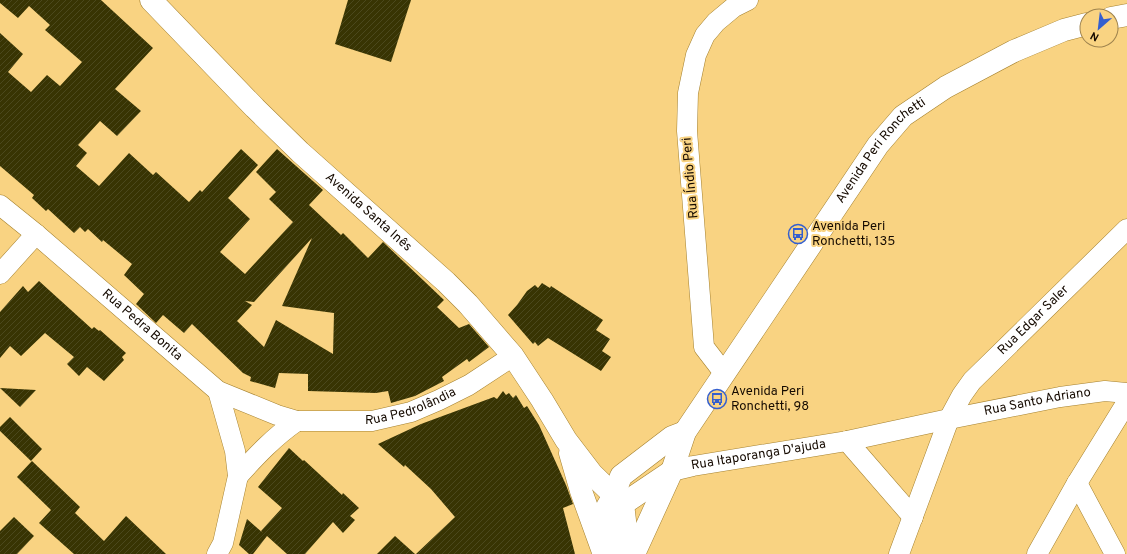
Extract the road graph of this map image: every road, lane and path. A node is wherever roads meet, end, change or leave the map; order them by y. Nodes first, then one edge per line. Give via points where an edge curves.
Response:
1 (151, 0) edge
2 (748, 0) edge
3 (1079, 26) edge
4 (0, 205) edge
5 (1127, 229) edge
6 (36, 234) junction
7 (0, 274) edge
8 (513, 356) junction
9 (724, 373) junction
10 (218, 391) junction
11 (1127, 393) edge
12 (1127, 402) edge
13 (949, 419) junction
14 (297, 421) junction
15 (685, 432) junction
16 (566, 440) junction
17 (847, 441) junction
18 (672, 471) junction
19 (238, 476) junction
20 (1077, 483) junction
21 (581, 491) junction
22 (615, 502) junction
23 (913, 517) junction
24 (217, 554) edge
25 (604, 554) edge
26 (608, 554) edge
27 (629, 554) edge
28 (634, 554) edge
29 (899, 554) edge
30 (1037, 554) edge
31 (1116, 554) edge

1 - 8 main road, Avenida Santa Inês via 300,152 446,282
2 - 9 street, Rua Índio Peri via 734,7 716,22 706,35 696,55 688,93 687,131 704,347
3 - 9 main road, Avenida Peri Ronchetti via 1014,51 946,87 903,116 878,145
4 - 6 street, Rua Pedra Bonita
5 - 13 street, Rua Edgar Saler via 972,381
6 - 7 street
6 - 10 street, Rua Pedra Bonita
8 - 14 street, Rua Pedrolândia via 469,385 411,412 372,421
8 - 16 main road, Avenida Santa Inês
9 - 15 main road, Avenida Peri Ronchetti
10 - 14 street, Rua Pedra Bonita
10 - 19 street
11 - 13 street, Rua Santo Adriano via 1105,391 1067,396
12 - 20 street
13 - 17 street, Rua Santo Adriano
13 - 23 street, Rua Edgar Saler
14 - 19 street via 278,434
15 - 18 main road, Avenida Peri Ronchetti
15 - 22 main road via 672,437 621,476
16 - 21 main road, Avenida Santa Inês
16 - 22 main road, Avenida Santa Inês
17 - 18 street, Rua Itaporanga D'ajuda
17 - 23 street
18 - 22 main road
18 - 28 main road, Avenida Peri Ronchetti
19 - 24 street via 223,543
20 - 30 street
20 - 31 street
21 - 22 main road
21 - 25 main road, Avenida Santa Inês
22 - 26 main road
22 - 27 main road
23 - 29 street, Rua Edgar Saler

